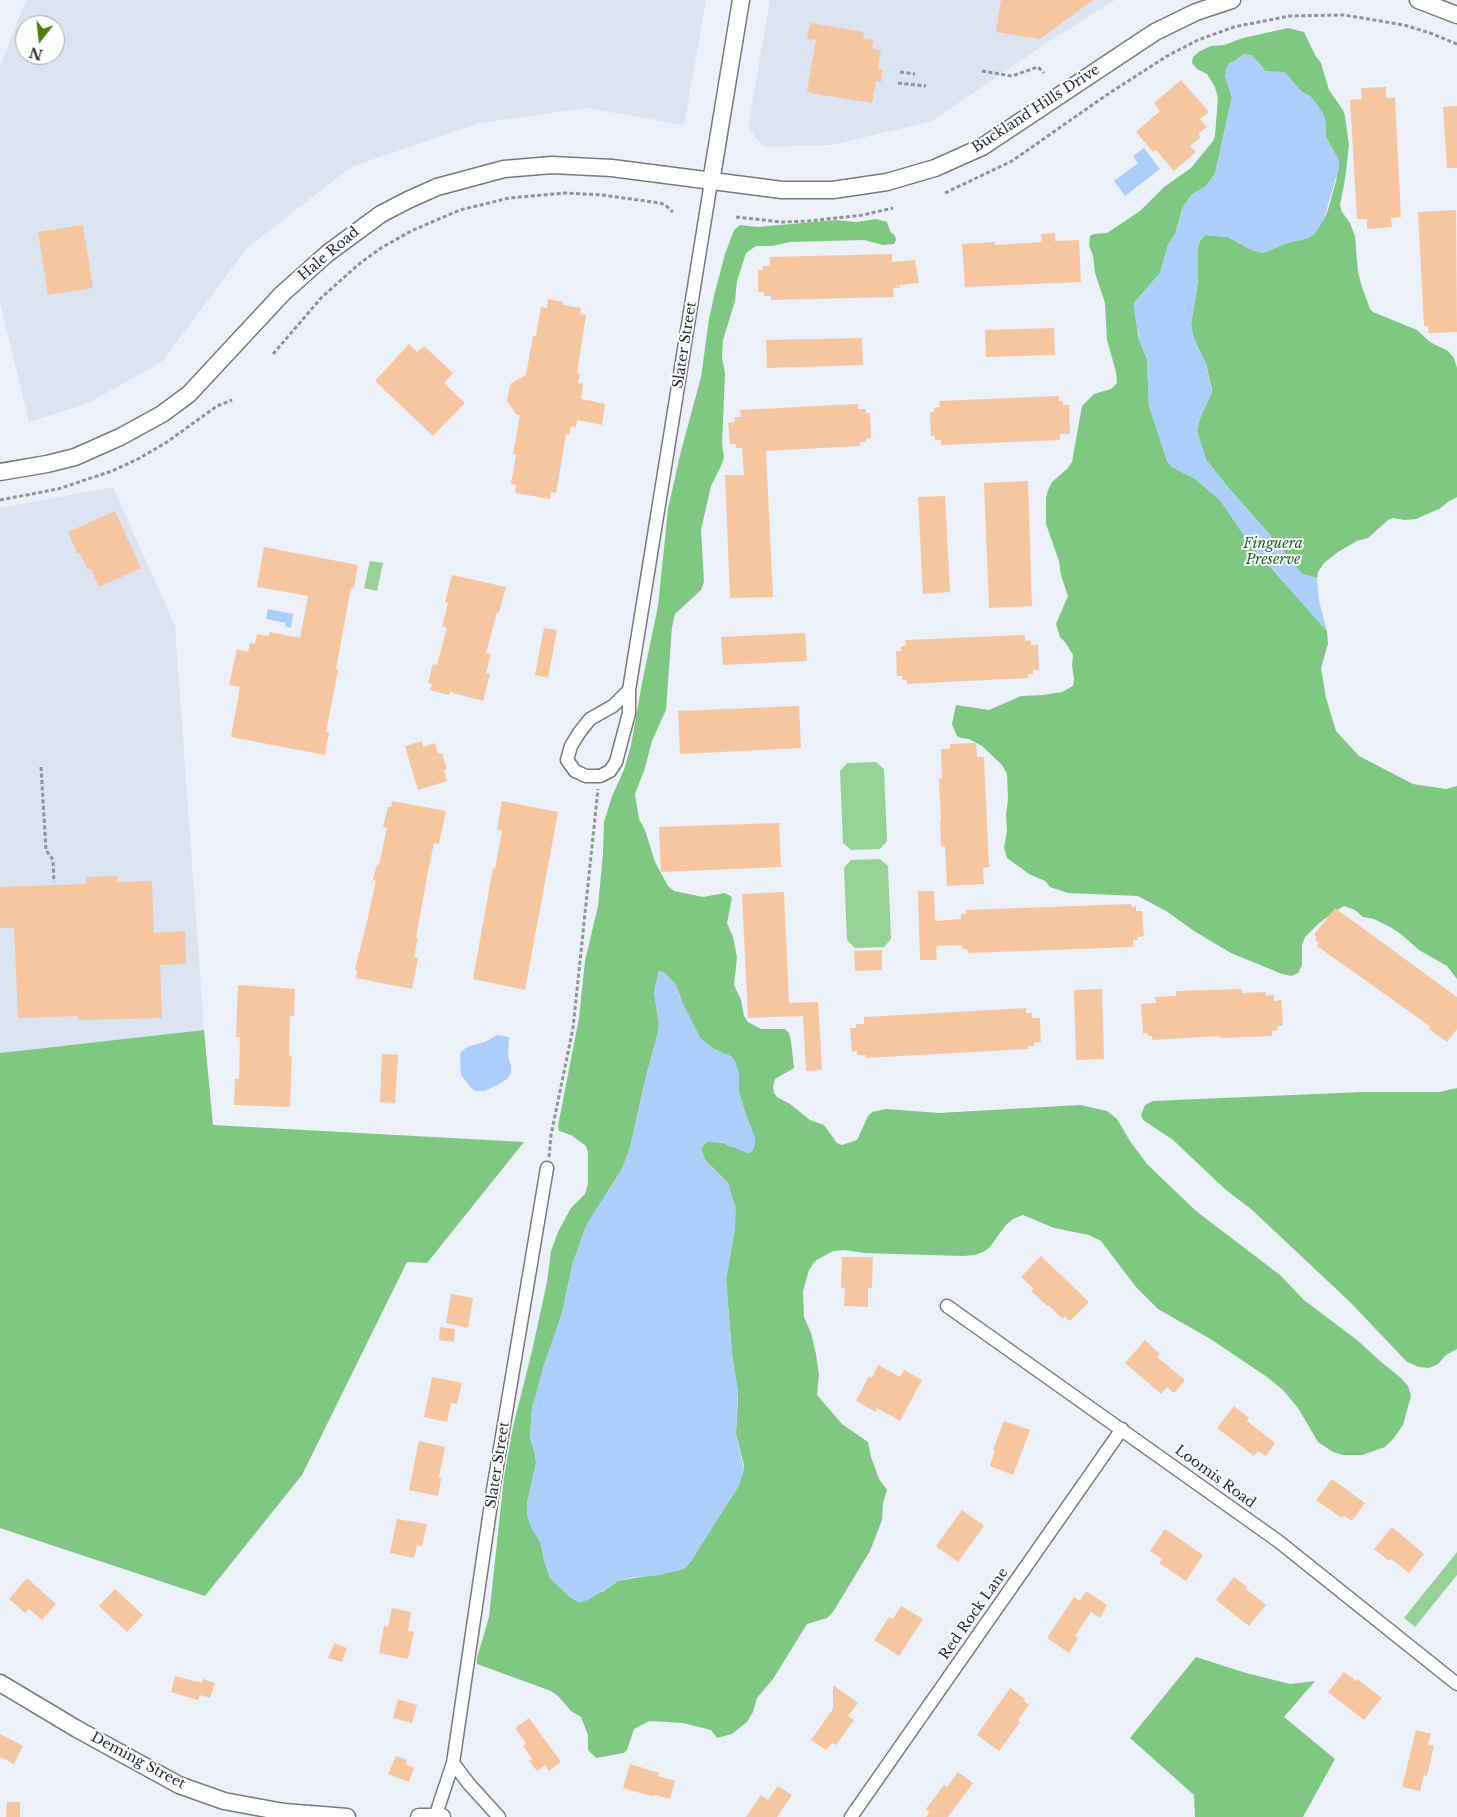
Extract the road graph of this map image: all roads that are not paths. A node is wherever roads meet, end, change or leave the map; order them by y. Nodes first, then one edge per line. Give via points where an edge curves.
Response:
1 (741, 0) edge
2 (1232, 0) edge
3 (1418, 0) edge
4 (1457, 15) edge
5 (711, 182) junction
6 (0, 472) edge
7 (629, 690) junction
8 (548, 1168) road end
9 (948, 1306) dead end
10 (1122, 1429) junction
11 (0, 1683) edge
12 (1457, 1684) edge
13 (453, 1763) junction
14 (347, 1817) edge
15 (419, 1817) edge
16 (435, 1817) edge
17 (442, 1817) edge
18 (499, 1817) edge
19 (851, 1817) edge

1 - 5 street, Slater Street
2 - 5 street, Buckland Hills Drive via 1196,12 1155,32 995,139 935,168 887,182 834,190 782,190
3 - 4 street
5 - 6 street, Hale Road via 612,168 538,165 484,174 422,193 369,222 328,253 282,294 206,377 162,414 120,438 75,456
5 - 7 street, Slater Street
7 - 7 street, Slater Street via 613,706 590,719 571,746 568,760 575,771 586,776 600,776 610,771 616,762 629,713
8 - 13 street, Slater Street via 493,1490
9 - 10 street, Loomis Road
10 - 12 street, Loomis Road via 1278,1541
10 - 19 street, Red Rock Lane
11 - 14 street, Deming Street via 179,1785 224,1801 284,1812
13 - 16 street, Slater Street
13 - 18 street
15 - 16 street
16 - 17 street

